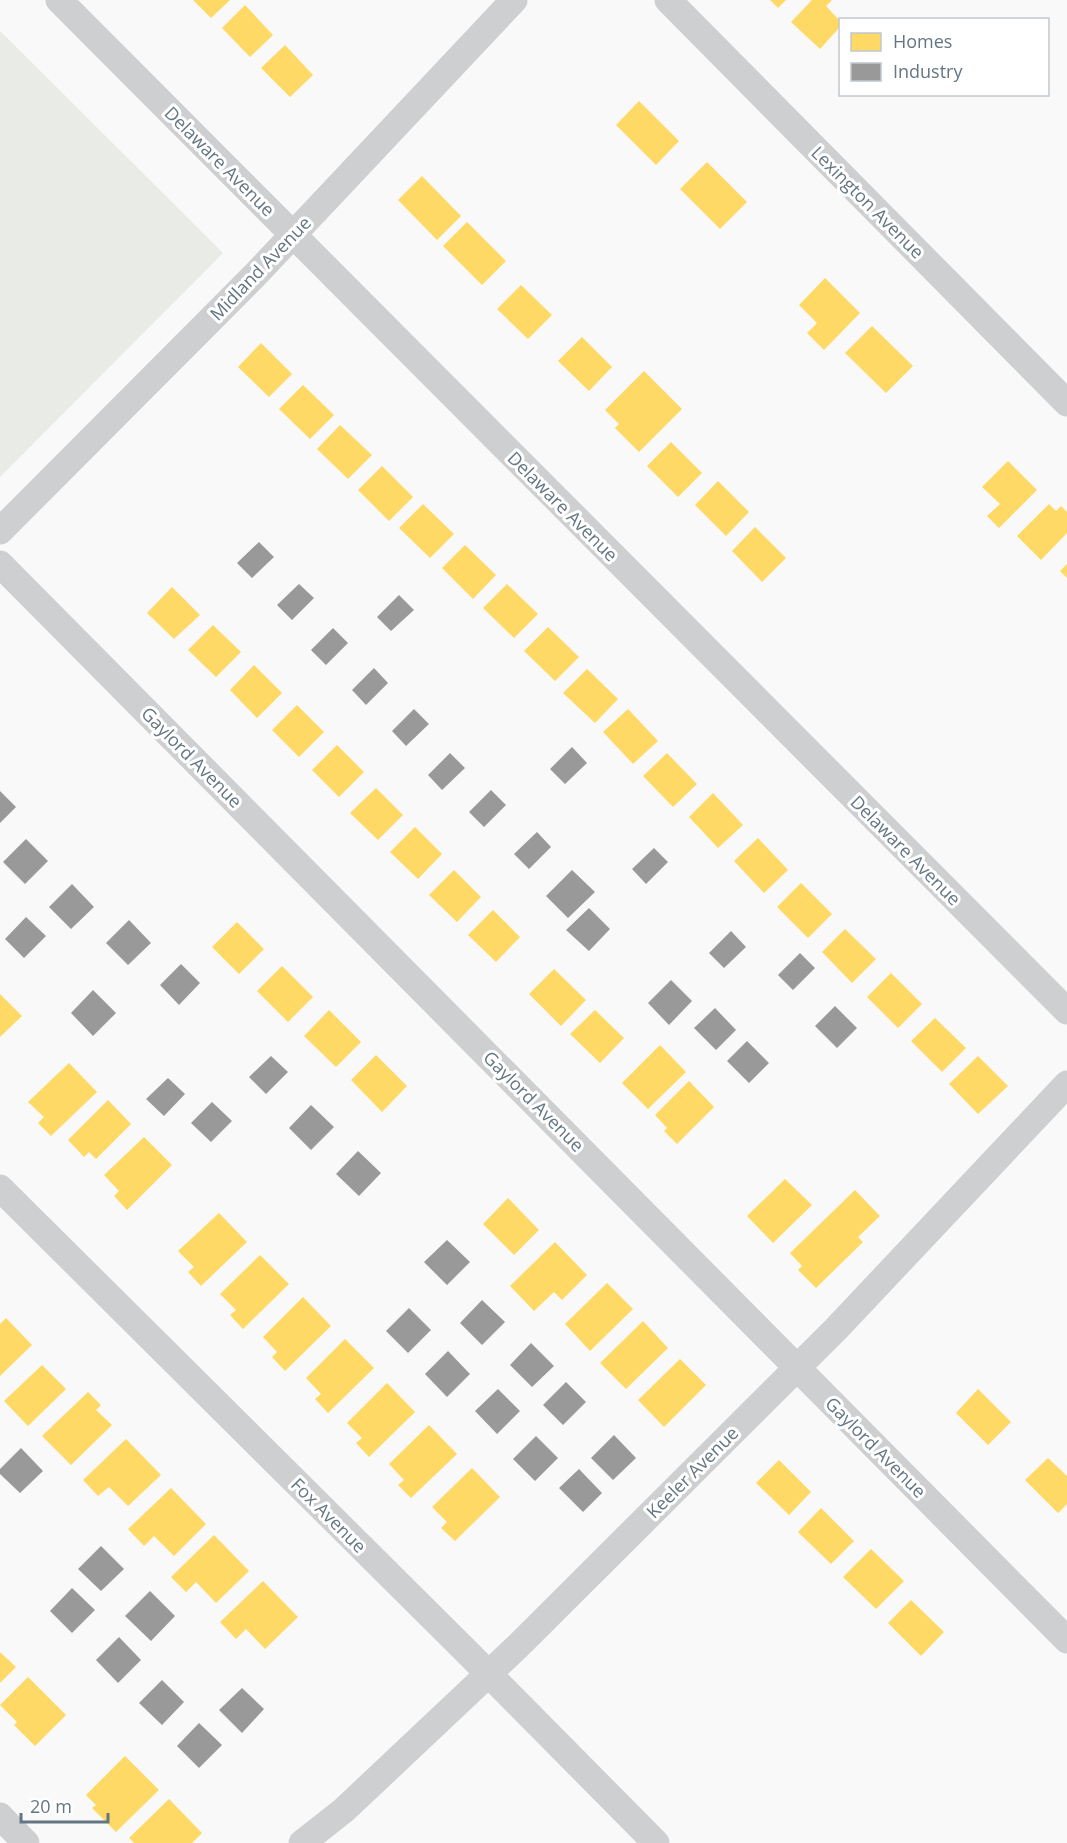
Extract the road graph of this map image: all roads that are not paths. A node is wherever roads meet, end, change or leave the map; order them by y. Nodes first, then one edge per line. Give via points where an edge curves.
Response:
1 (59, 0) edge
2 (514, 0) edge
3 (668, 0) edge
4 (292, 234) junction
5 (1067, 403) edge
6 (0, 531) edge
7 (0, 564) edge
8 (1067, 1011) edge
9 (1067, 1084) edge
10 (0, 1188) edge
11 (796, 1368) junction
12 (1067, 1640) edge
13 (488, 1674) junction
14 (0, 1816) edge
15 (26, 1843) edge
16 (302, 1843) edge
17 (656, 1843) edge

1 - 4 street, Delaware Avenue
2 - 4 street, Midland Avenue
3 - 5 street, Lexington Avenue
4 - 6 street, Midland Avenue
4 - 8 street, Delaware Avenue
7 - 11 street, Gaylord Avenue
9 - 11 street, Keeler Avenue
10 - 13 street, Fox Avenue
11 - 12 street, Gaylord Avenue
11 - 13 street, Keeler Avenue
13 - 16 street, Keeler Avenue via 344,1810
13 - 17 street, Fox Avenue
14 - 15 street

